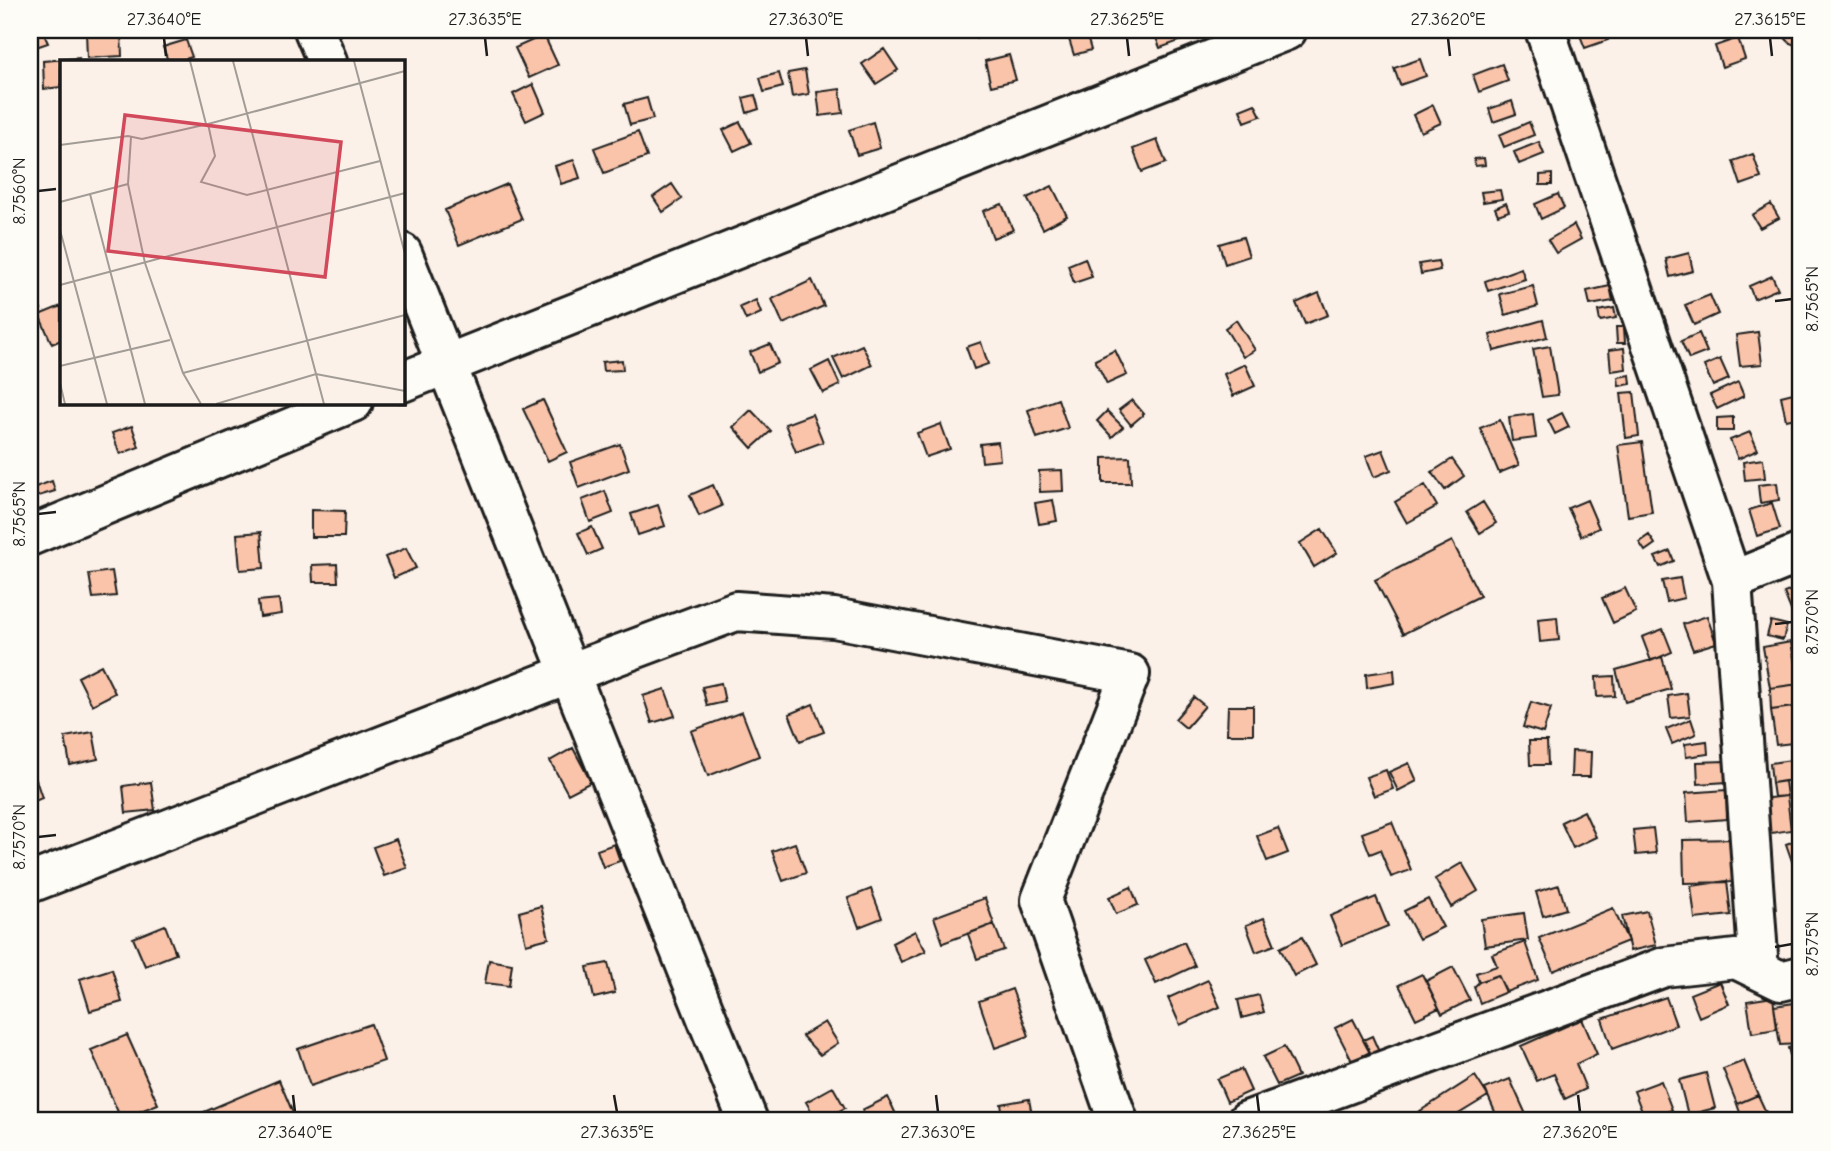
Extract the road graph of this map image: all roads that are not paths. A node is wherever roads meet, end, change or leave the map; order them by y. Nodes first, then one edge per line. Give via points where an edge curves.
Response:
1 (314, 30) edge
2 (1287, 30) edge
3 (1545, 30) edge
4 (327, 60) edge
5 (404, 258) edge
6 (446, 364) junction
7 (404, 381) edge
8 (348, 404) edge
9 (30, 536) edge
10 (1801, 553) edge
11 (1732, 581) junction
12 (570, 673) junction
13 (30, 883) edge
14 (1759, 970) junction
15 (1801, 976) edge
16 (748, 1121) edge
17 (1118, 1121) edge
18 (1247, 1121) edge

1 - 4 street
2 - 6 street
3 - 11 street
5 - 6 street
6 - 7 street
6 - 12 street
8 - 9 street
10 - 11 street
11 - 14 street
12 - 13 street
12 - 16 street
12 - 17 street via 736,611 834,618 1130,674 1041,900
14 - 15 street via 1781,981
14 - 18 street via 1736,959 1664,967

